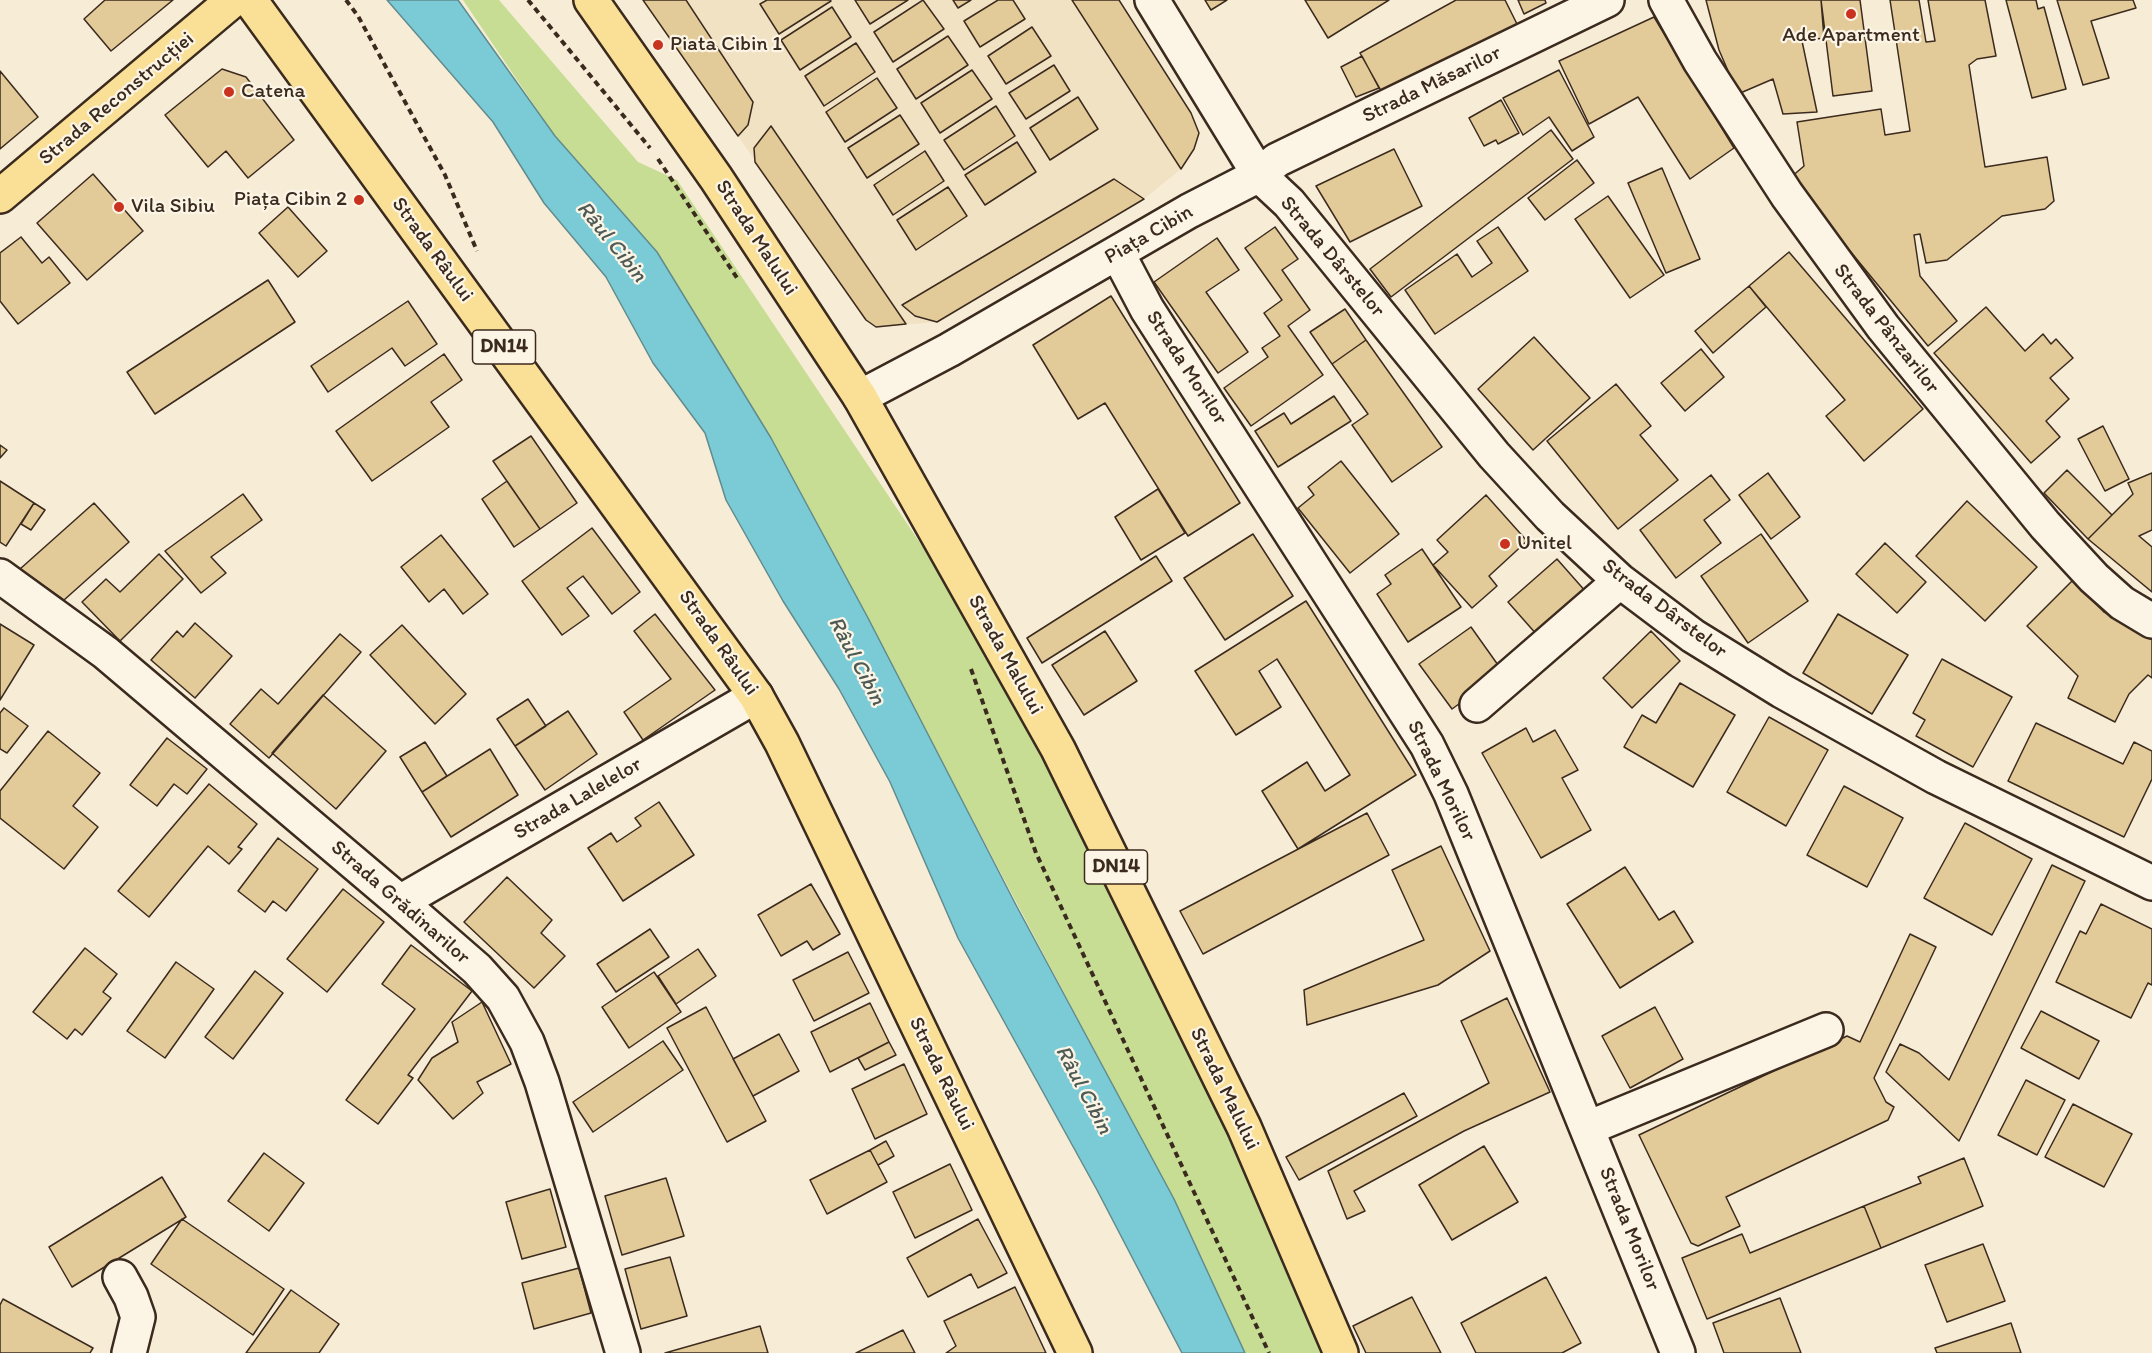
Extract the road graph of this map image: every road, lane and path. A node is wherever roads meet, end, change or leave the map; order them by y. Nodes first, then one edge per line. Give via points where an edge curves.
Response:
1 (233, 0) edge
2 (250, 0) edge
3 (346, 0) edge
4 (528, 0) edge
5 (591, 0) edge
6 (1152, 0) edge
7 (1607, 0) edge
8 (1666, 0) edge
9 (1259, 175) junction
10 (0, 196) edge
11 (1118, 254) junction
12 (482, 261) dead end
13 (742, 285) dead end
14 (860, 397) junction
15 (0, 576) edge
16 (1620, 581) junction
17 (2152, 621) edge
18 (967, 658) dead end
19 (756, 696) junction
20 (1477, 705) dead end
21 (2152, 883) edge
22 (400, 902) junction
23 (1826, 1030) dead end
24 (1588, 1128) junction
25 (120, 1277) dead end
26 (129, 1353) edge
27 (623, 1353) edge
28 (1075, 1353) edge
29 (1269, 1353) edge
30 (1341, 1353) edge
31 (1678, 1353) edge

1 - 10 main road, Strada Reconstrucției
2 - 19 main road, Strada Râului / DN14
3 - 12 path via 444,175
4 - 13 path via 651,150
5 - 14 main road, Strada Malului / DN14 via 716,178
6 - 9 street
7 - 9 street, Strada Măsarilor via 1277,160
8 - 17 street, Strada Pânzarilor via 1700,61 1787,195 1883,327 2069,551 2122,603
9 - 11 street, Piața Cibin
9 - 16 street, Strada Dârstelor via 1289,203 1494,455 1550,516
11 - 14 street, Piața Cibin
11 - 24 street, Strada Morilor via 1147,309 1427,746 1451,794
14 - 30 main road, Strada Malului / DN14 via 1058,749 1244,1126
15 - 22 street, Strada Grădinarilor via 106,653
16 - 20 street
16 - 21 street, Strada Dârstelor via 1693,636 1782,691 1936,777
18 - 29 path via 1036,853
19 - 22 street, Strada Lalelelor
19 - 28 main road, Strada Râului / DN14
22 - 27 street, Strada Grădinarilor via 477,969 503,998 527,1042
23 - 24 street
24 - 31 street, Strada Morilor
25 - 26 street via 138,1317

